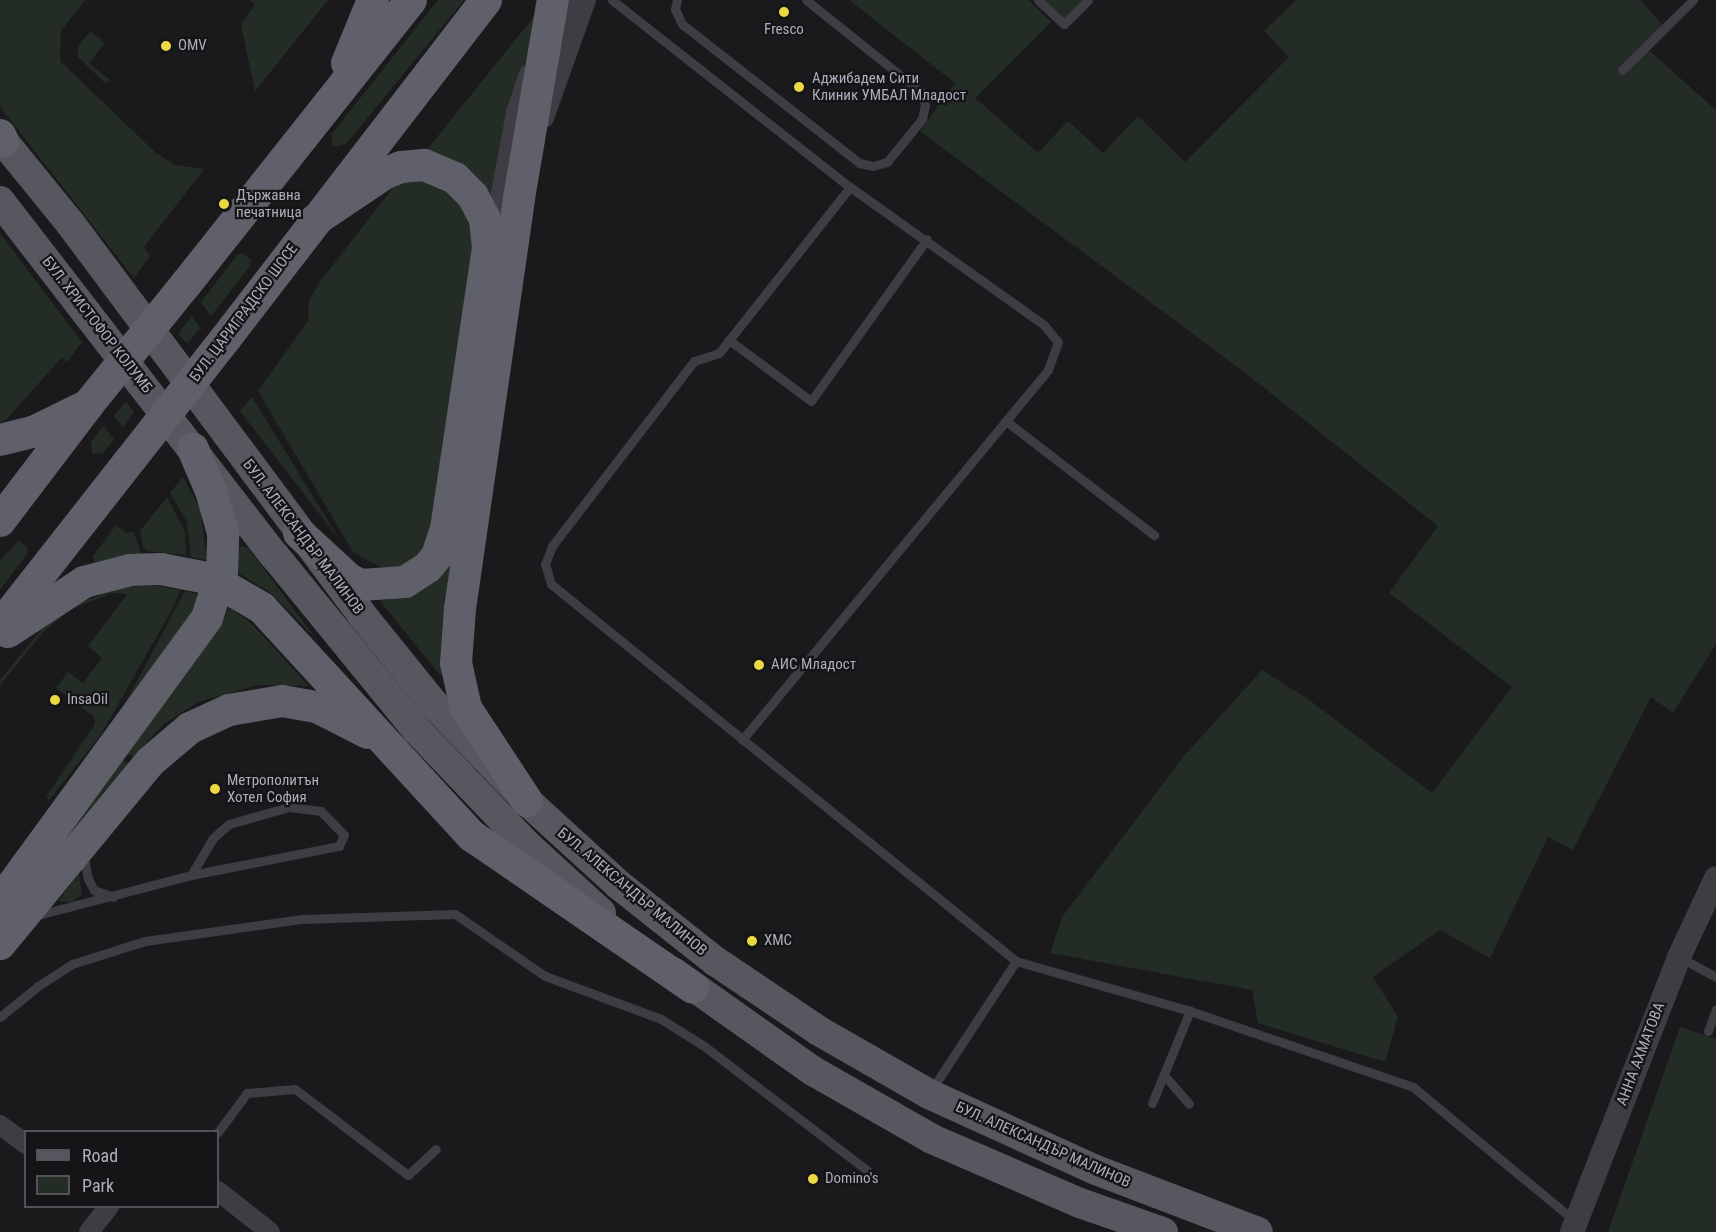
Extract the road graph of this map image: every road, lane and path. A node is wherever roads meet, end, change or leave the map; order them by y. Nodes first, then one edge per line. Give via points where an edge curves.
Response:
1 (373, 0) edge
2 (411, 0) edge
3 (486, 0) edge
4 (553, 0) edge
5 (579, 0) edge
6 (586, 0) edge
7 (612, 0) edge
8 (677, 0) edge
9 (806, 0) edge
10 (1038, 0) edge
11 (1088, 0) edge
12 (1693, 0) edge
13 (542, 47) junction
14 (1622, 70) dead end
15 (330, 102) junction
16 (1, 138) edge
17 (850, 187) junction
18 (519, 198) junction
19 (0, 201) edge
20 (314, 221) junction
21 (927, 239) junction
22 (487, 267) junction
23 (729, 340) junction
24 (88, 405) junction
25 (1006, 422) junction
26 (0, 440) edge
27 (193, 449) junction
28 (0, 521) edge
29 (299, 533) junction
30 (1154, 535) dead end
31 (0, 626) edge
32 (0, 638) edge
33 (742, 740) junction
34 (391, 749) junction
35 (527, 801) junction
36 (87, 837) junction
37 (191, 876) junction
38 (1716, 879) edge
39 (115, 897) junction
40 (10, 911) edge
41 (0, 945) edge
42 (1678, 957) junction
43 (1016, 961) junction
44 (1716, 977) edge
45 (693, 988) junction
46 (1716, 1009) edge
47 (1190, 1011) junction
48 (0, 1017) edge
49 (1708, 1031) dead end
50 (1164, 1074) junction
51 (929, 1094) junction
52 (1152, 1103) dead end
53 (1189, 1104) dead end
54 (0, 1125) edge
55 (219, 1131) edge
56 (24, 1143) edge
57 (436, 1149) dead end
58 (867, 1170) dead end
59 (219, 1192) edge
60 (107, 1208) edge
61 (1574, 1227) edge
62 (89, 1232) edge
63 (270, 1232) edge
64 (1163, 1232) edge
65 (1258, 1232) edge

1 - 15 highway
2 - 15 highway
3 - 20 highway, БУЛ. ЦАРИГРАДСКО ШОСЕ
4 - 13 highway
5 - 13 street
6 - 18 street
7 - 17 lane
8 - 9 lane via 675,9 681,24 859,163 873,166 886,162 922,119 925,105 921,92
10 - 11 lane via 1064,24
12 - 14 lane
13 - 18 highway
13 - 22 street via 516,113
15 - 24 highway, bridge
16 - 29 main road, БУЛ. АЛЕКСАНДЪР МАЛИНОВ via 165,350
17 - 21 lane
17 - 23 lane
18 - 35 highway via 460,609 456,663 466,708
19 - 27 main road, БУЛ. ХРИСТОФОР КОЛУМБ
20 - 22 highway via 401,167 436,168 464,186 480,207 488,232
20 - 31 highway, БУЛ. ЦАРИГРАДСКО ШОСЕ, bridge
21 - 23 lane via 811,401
21 - 25 lane via 1044,325 1058,342 1048,370
22 - 29 highway via 446,529 437,556 405,582 361,585 349,579
23 - 33 lane via 719,353 694,361 552,546 545,564 546,575 558,591
24 - 26 highway via 33,432
24 - 28 highway
25 - 30 lane
25 - 33 lane
27 - 40 highway via 223,533 222,571 207,618
27 - 45 main road, БУЛ. АЛЕКСАНДЪР МАЛИНОВ via 423,737 537,853 606,917
29 - 35 main road, БУЛ. АЛЕКСАНДЪР МАЛИНОВ via 433,702
32 - 34 highway, bridge via 84,582 130,570 161,569 219,582 262,608
33 - 43 lane
34 - 36 highway via 359,727 308,704 266,702 229,710 169,742
34 - 45 highway via 492,854
35 - 51 main road, БУЛ. АЛЕКСАНДЪР МАЛИНОВ via 619,885 715,961 819,1031
36 - 39 lane via 83,861 87,879 94,890
36 - 40 highway
37 - 37 lane via 217,834 229,824 249,818 289,807 305,807 321,811 343,831 345,840 339,846
37 - 39 lane
38 - 42 street, АННА АХМАТОВА
39 - 40 lane
40 - 41 highway
42 - 44 lane
42 - 61 street, АННА АХМАТОВА
43 - 47 lane
43 - 51 lane
45 - 64 main road, БУЛ. АЛЕКСАНДЪР МАЛИНОВ via 813,1071 932,1139 1060,1195
46 - 49 lane
47 - 50 lane
47 - 61 lane via 1413,1087
48 - 58 lane via 72,964 145,941 302,919 455,914 545,976 661,1019 704,1046
50 - 52 lane
50 - 53 lane
51 - 65 main road, БУЛ. АЛЕКСАНДЪР МАЛИНОВ via 1096,1170
54 - 56 street
55 - 57 lane via 247,1093 296,1089 408,1175
59 - 63 street
60 - 62 street

